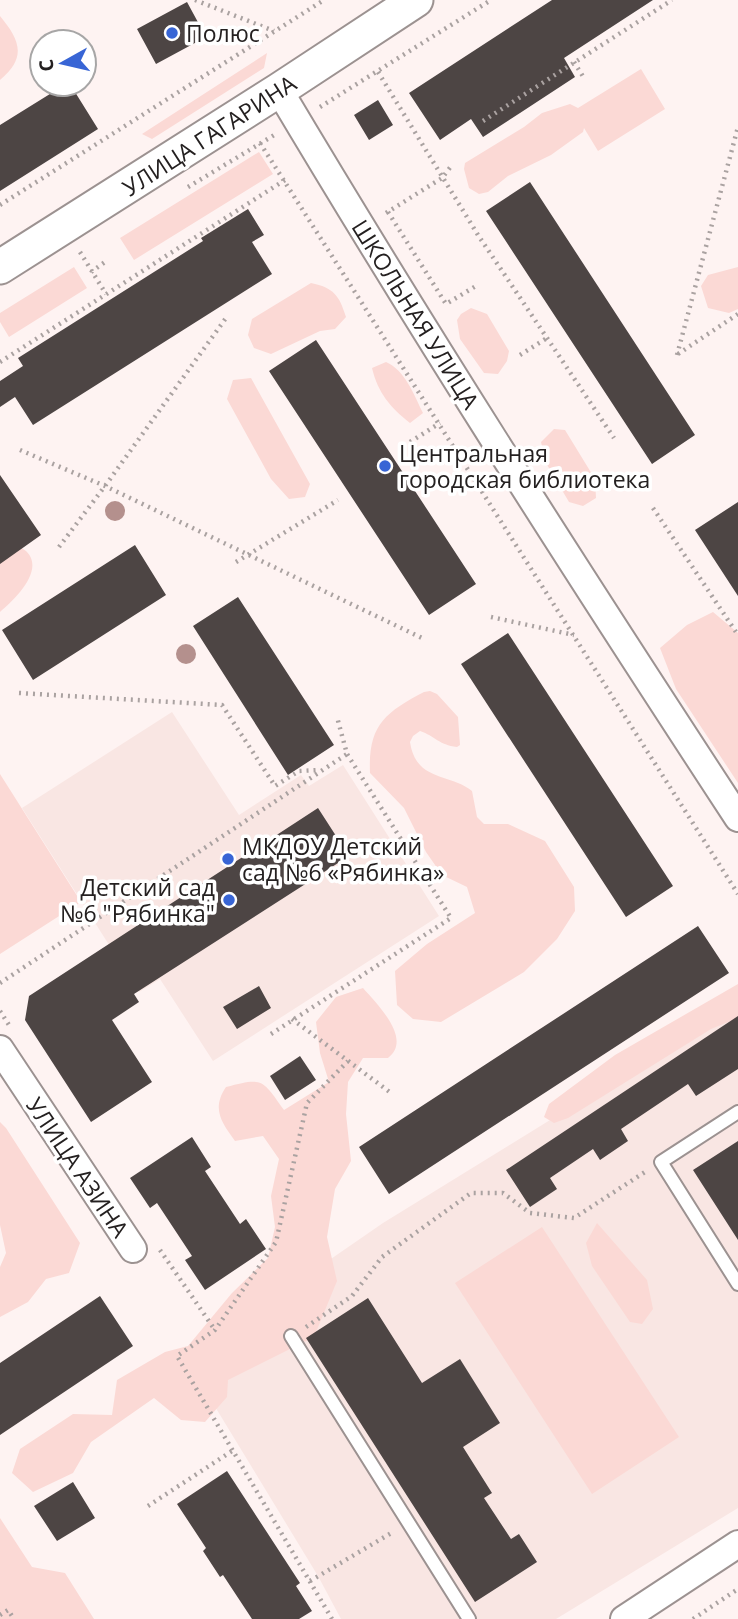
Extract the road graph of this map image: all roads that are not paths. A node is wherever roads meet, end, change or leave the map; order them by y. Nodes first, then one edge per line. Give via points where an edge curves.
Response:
1 (416, 0) edge
2 (279, 90) junction
3 (0, 267) edge
4 (738, 818) edge
5 (0, 1049) edge
6 (738, 1112) edge
7 (133, 1249) dead end
8 (738, 1284) edge
9 (292, 1336) road end
10 (738, 1544) edge
11 (469, 1619) edge
12 (624, 1619) edge

1 - 2 street, УЛИЦА ГАГАРИНА
2 - 3 street, УЛИЦА ГАГАРИНА
2 - 4 street, ШКОЛЬНАЯ УЛИЦА via 571,563
5 - 7 street, УЛИЦА АЗИНА
6 - 8 lane via 661,1162
9 - 11 lane
10 - 12 street

